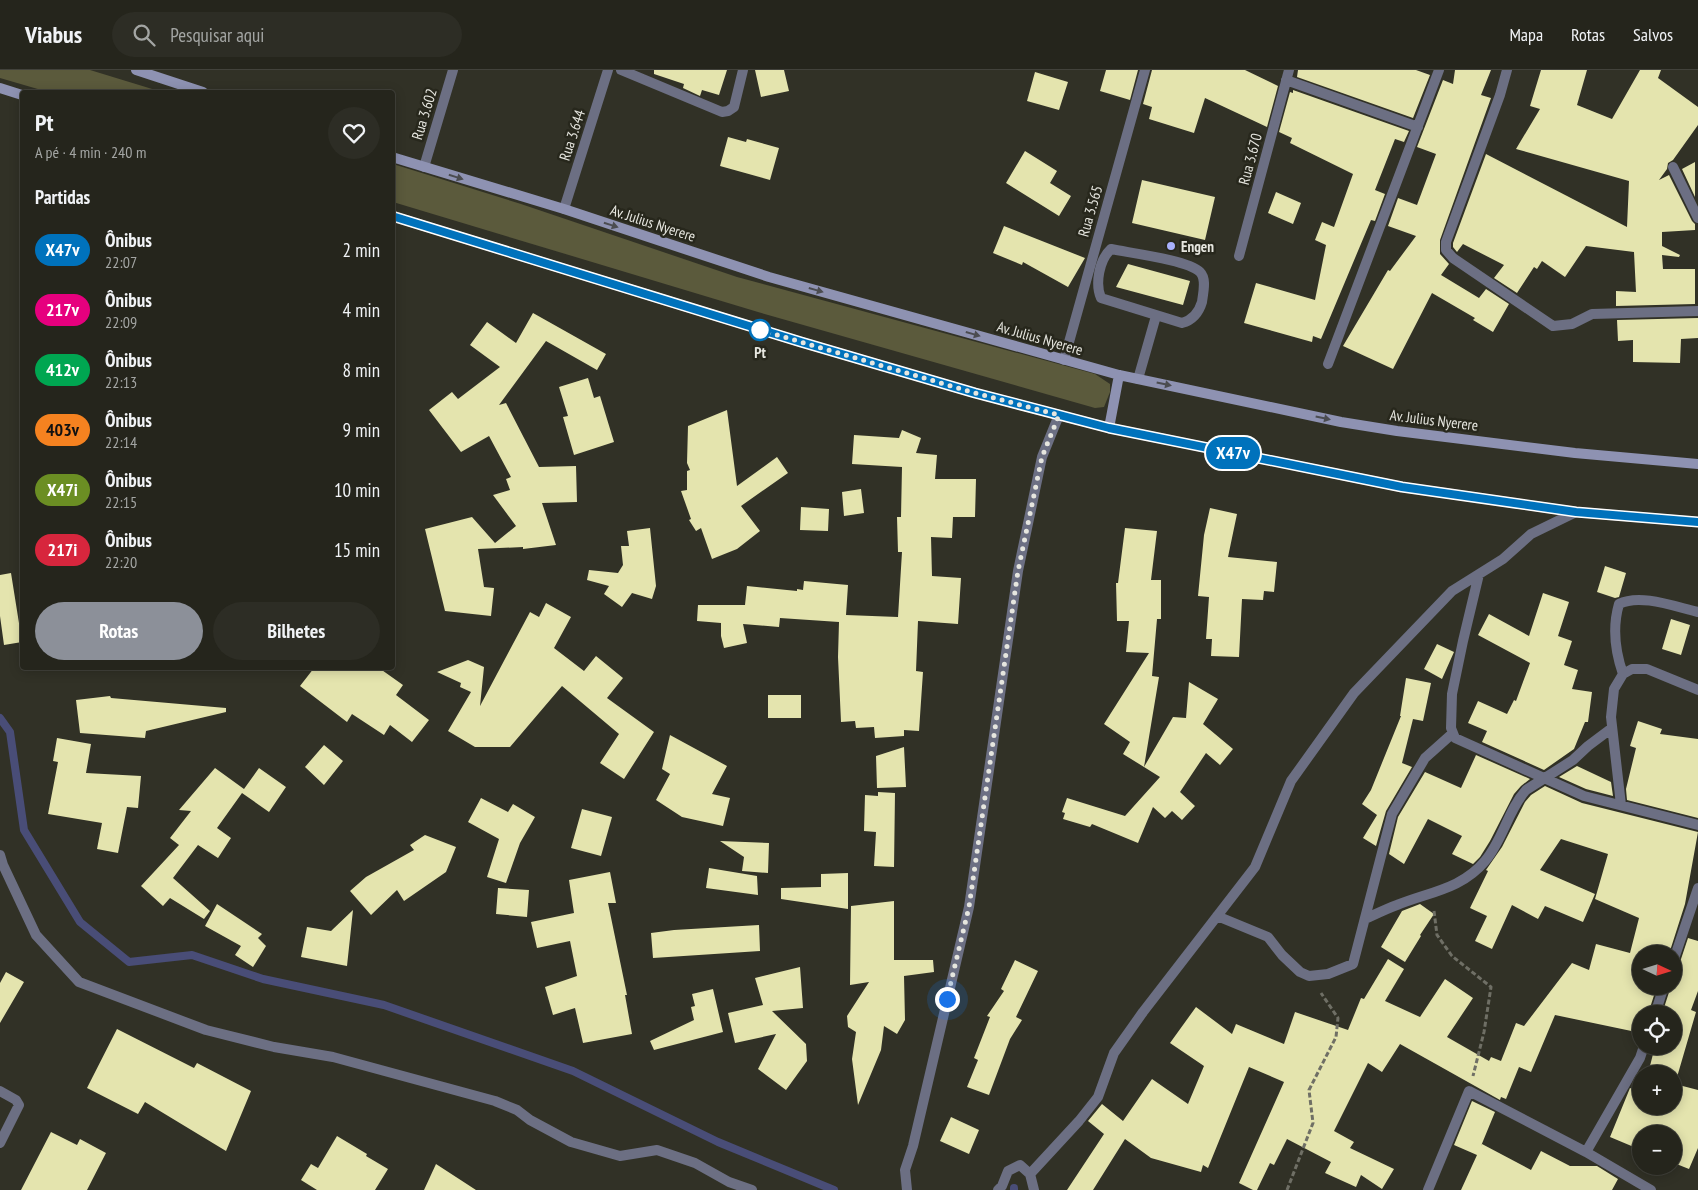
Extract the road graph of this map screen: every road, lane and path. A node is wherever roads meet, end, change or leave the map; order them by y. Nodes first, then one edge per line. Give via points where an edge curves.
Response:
1 (136, 70) edge
2 (453, 70) edge
3 (608, 70) edge
4 (621, 70) edge
5 (743, 70) edge
6 (1145, 70) edge
7 (1439, 70) edge
8 (1507, 70) edge
9 (1287, 75) edge
10 (0, 88) edge
11 (197, 90) edge
12 (20, 94) edge
13 (1418, 127) junction
14 (395, 158) edge
15 (424, 167) junction
16 (1673, 167) dead end
17 (564, 209) junction
18 (395, 217) edge
19 (1698, 218) edge
20 (1239, 256) dead end
21 (1698, 310) edge
22 (1156, 316) junction
23 (1064, 360) junction
24 (1328, 364) dead end
25 (1119, 375) junction
26 (1138, 379) junction
27 (1059, 415) junction
28 (1109, 428) junction
29 (1698, 464) edge
30 (1576, 512) junction
31 (1698, 522) edge
32 (1479, 574) junction
33 (1698, 612) edge
34 (1623, 674) junction
35 (1698, 690) edge
36 (1612, 728) junction
37 (1453, 732) junction
38 (1544, 778) junction
39 (1621, 805) junction
40 (1698, 825) edge
41 (0, 855) edge
42 (1698, 888) edge
43 (1433, 894) junction
44 (1217, 916) junction
45 (1365, 919) junction
46 (1679, 945) edge
47 (1309, 976) junction
48 (1641, 1055) edge
49 (0, 1091) edge
50 (1469, 1091) junction
51 (0, 1143) edge
52 (1586, 1152) junction
53 (1030, 1174) junction
54 (752, 1190) edge
55 (908, 1190) edge
56 (998, 1190) edge
57 (1034, 1190) edge
58 (1287, 1190) edge
59 (1428, 1190) edge
60 (1651, 1190) edge

1 - 11 main road
2 - 15 street, Rua 3.602
3 - 17 street, Rua 3.644
4 - 5 street via 722,112 734,107
6 - 23 street, Rua 3.565
7 - 13 street
8 - 21 street via 1446,242 1446,250 1452,258 1553,326 1572,324 1592,314
9 - 13 street
9 - 20 street, Rua 3.670
10 - 12 main road
13 - 24 street
14 - 15 main road, Av. Julius Nyerere
15 -> 17 main road, Av. Julius Nyerere
16 - 19 street
17 -> 23 main road, Av. Julius Nyerere via 769,277
18 - 27 main road via 760,330
22 - 22 street via 1182,323 1190,321 1201,304 1204,283 1201,273 1189,265 1111,249 1106,254 1097,288 1101,298
22 - 26 street
23 - 25 main road, Av. Julius Nyerere
25 - 26 main road, Av. Julius Nyerere
25 - 28 main road
26 -> 29 main road, Av. Julius Nyerere via 1396,431
27 - 28 main road
27 - 55 street via 1042,457 1018,571 969,907 905,1170
28 - 30 main road via 1402,487
30 - 31 main road
30 - 32 street via 1531,534 1503,559
32 - 37 street via 1452,694
32 - 44 street via 1452,591 1354,693 1291,781 1255,867
33 - 34 street via 1649,600 1619,604 1616,652
34 - 35 street via 1632,669 1647,669
34 - 36 street via 1614,689 1610,717
36 - 38 street via 1573,760
36 - 39 street
37 - 38 street via 1455,738
37 - 45 street via 1425,758 1392,814
38 - 39 street via 1584,796
38 - 43 street via 1520,797 1487,859 1472,875
39 - 40 street
41 - 54 street via 36,934 79,982 206,1030 333,1057 495,1101 517,1110 571,1142 620,1156 657,1150 696,1163 729,1182
42 - 46 street
43 - 45 street
43 - 50 path via 1437,935 1452,956 1492,987
44 - 47 street via 1268,937 1282,955
44 - 53 street via 1114,1053 1098,1097
45 - 47 street via 1353,964 1328,974
47 - 58 path via 1338,1018 1336,1037 1309,1090 1313,1123
48 - 52 street
49 - 51 street via 19,1105
50 - 52 street
50 - 59 street
52 - 60 street
53 - 56 street via 1020,1166 1008,1171
53 - 57 street

